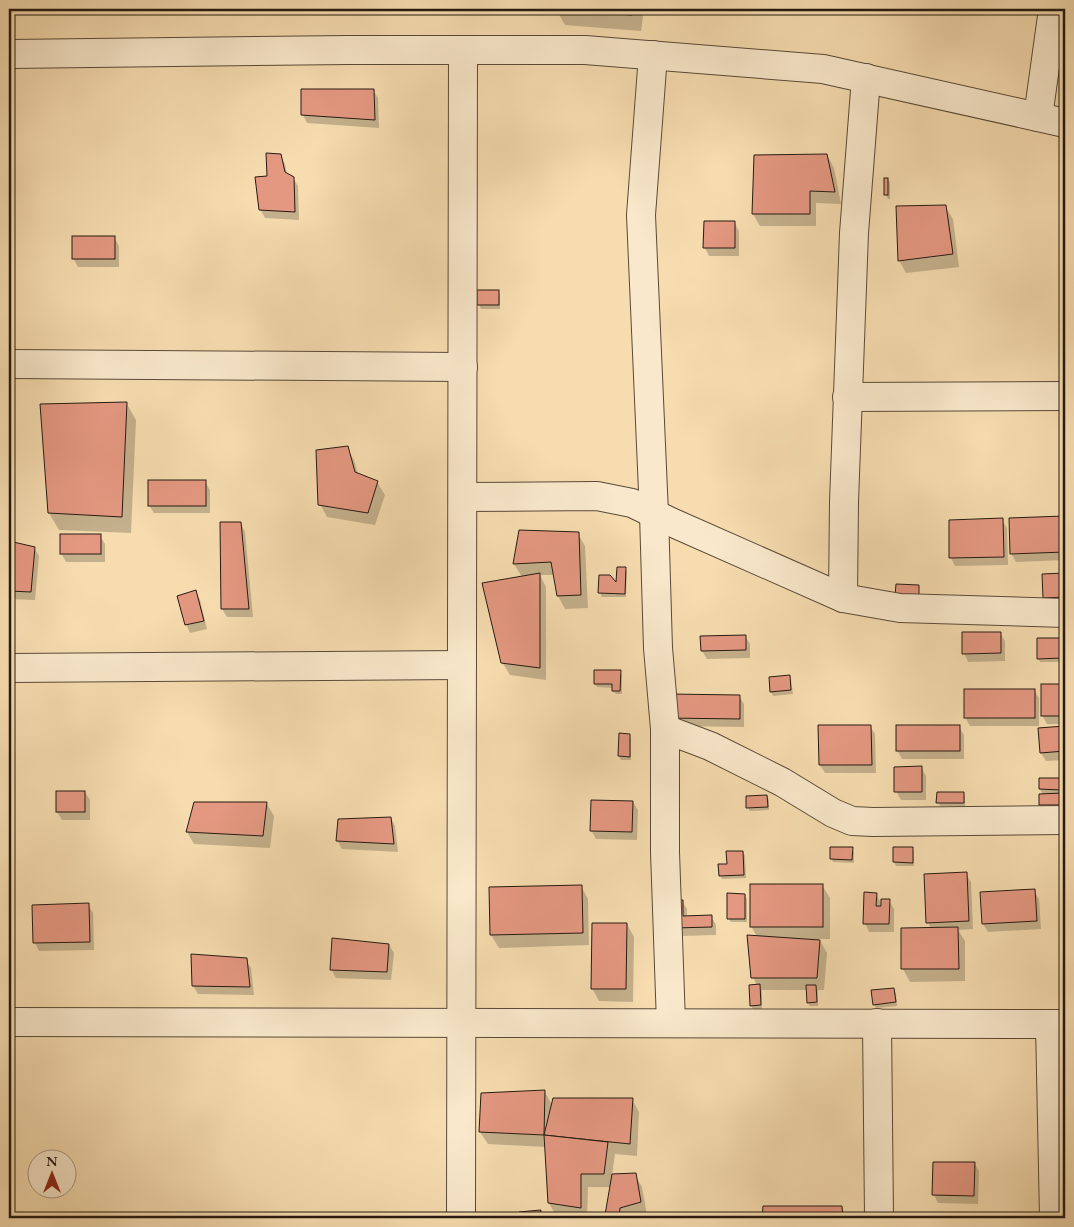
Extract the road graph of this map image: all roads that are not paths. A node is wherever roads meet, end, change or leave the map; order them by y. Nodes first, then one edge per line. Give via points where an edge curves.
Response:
1 (1053, 9) edge
2 (463, 50) junction
3 (9, 54) edge
4 (653, 55) junction
5 (866, 78) junction
6 (1038, 117) junction
7 (1065, 123) edge
8 (9, 364) edge
9 (462, 366) junction
10 (1065, 396) edge
11 (848, 397) junction
12 (462, 497) junction
13 (654, 514) junction
14 (843, 598) junction
15 (1065, 612) edge
16 (462, 665) junction
17 (9, 668) edge
18 (665, 729) junction
19 (1065, 820) edge
20 (9, 1022) edge
21 (461, 1022) junction
22 (671, 1023) junction
23 (877, 1023) junction
24 (1057, 1024) edge
25 (461, 1218) edge
26 (879, 1218) edge
27 (1054, 1218) edge

1 - 6 street
2 - 3 street
2 - 4 street via 585,50
2 - 9 street
4 - 5 street via 823,68
4 - 13 street via 641,215
5 - 6 street
5 - 11 street via 854,233
6 - 7 street
8 - 9 street
9 - 12 street
10 - 11 street
11 - 14 street
12 - 13 street via 597,496 632,503
12 - 16 street
13 - 14 street
13 - 18 street via 658,648
14 - 15 street via 900,608
16 - 17 street
16 - 21 street
18 - 19 street via 710,746 852,821
18 - 22 street via 665,852
20 - 21 street
21 - 22 street
21 - 25 street
22 - 23 street
23 - 24 street
23 - 26 street
24 - 27 street

